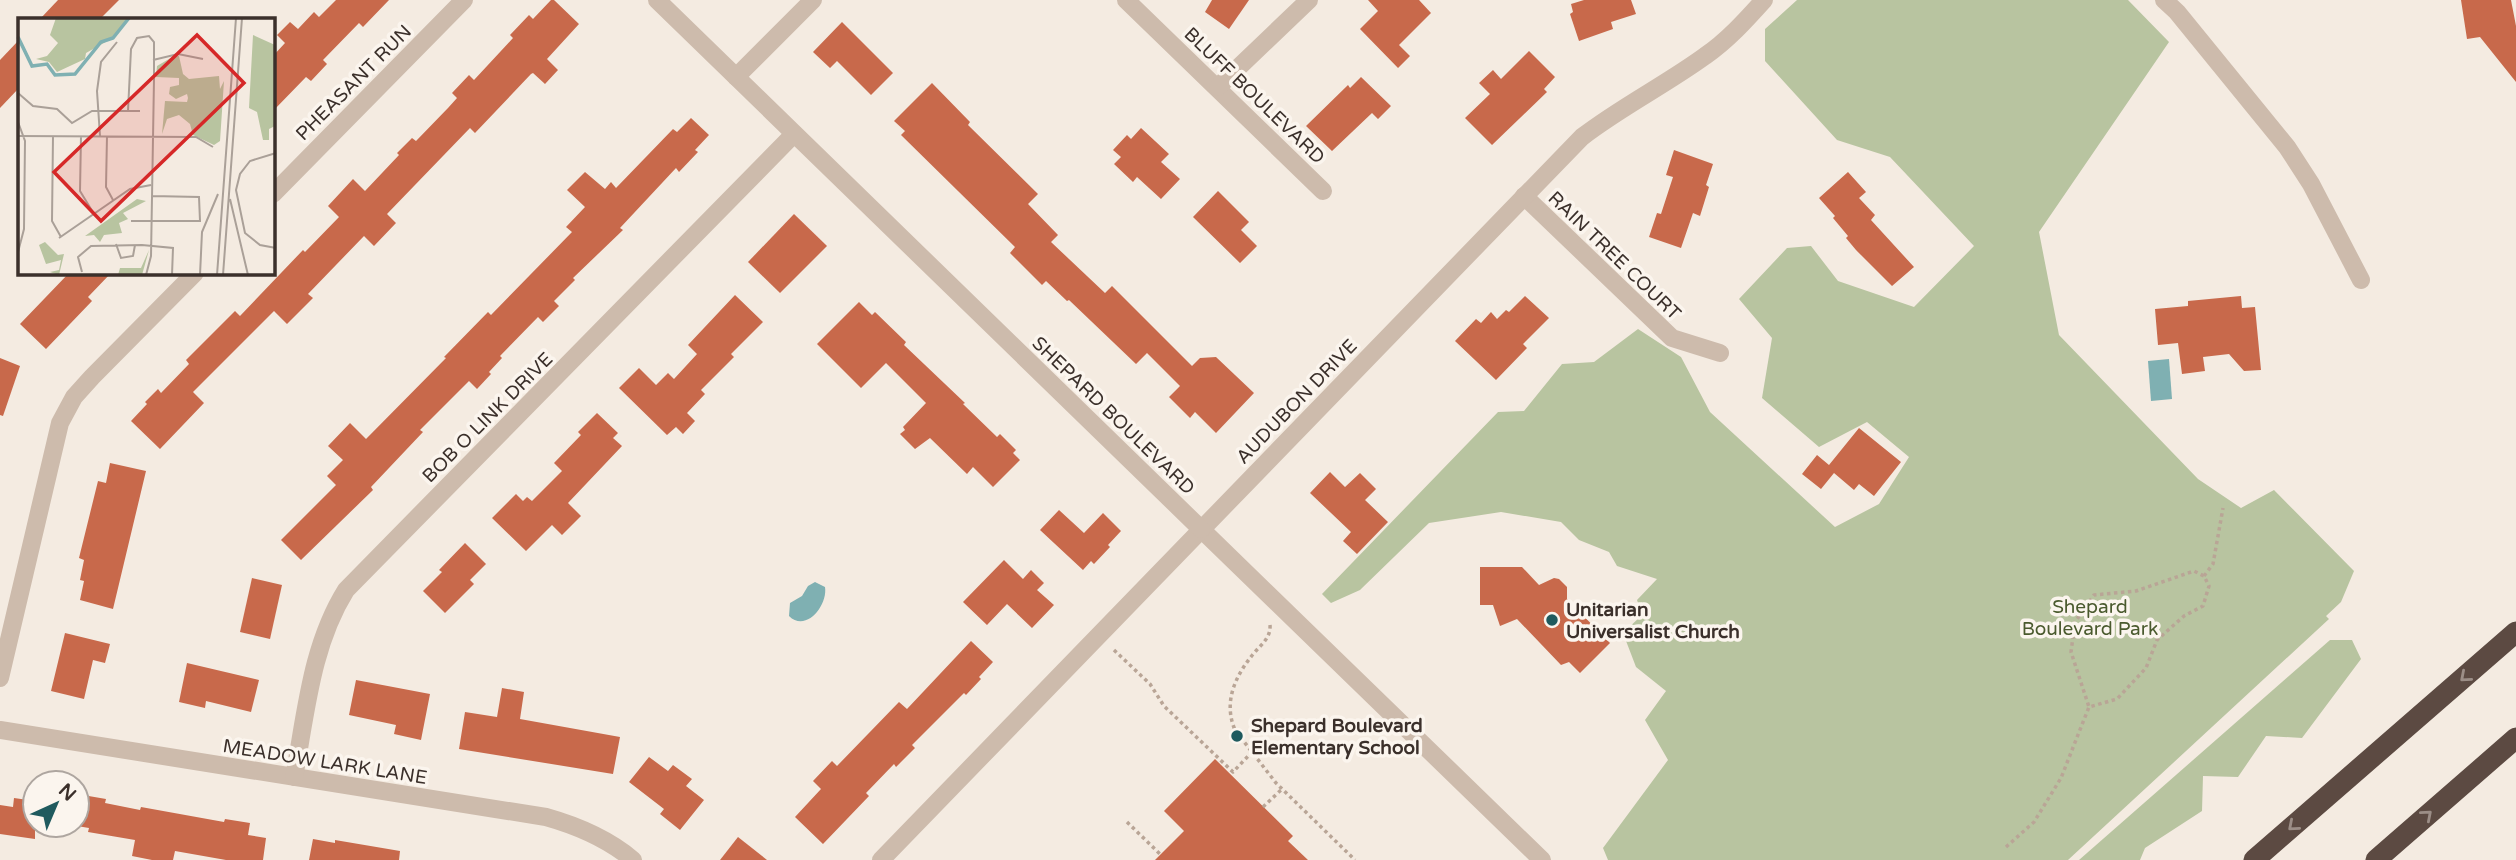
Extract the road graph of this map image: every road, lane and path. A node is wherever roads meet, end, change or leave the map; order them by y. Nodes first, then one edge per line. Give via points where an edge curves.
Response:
1 (464, 0) edge
2 (657, 0) edge
3 (813, 0) edge
4 (1126, 0) edge
5 (1310, 0) edge
6 (1764, 0) edge
7 (2164, 0) edge
8 (736, 77) junction
9 (1218, 88) junction
10 (794, 134) junction
11 (1323, 191) dead end
12 (275, 192) edge
13 (1524, 196) junction
14 (193, 275) edge
15 (2361, 280) dead end
16 (1720, 353) dead end
17 (2223, 508) dead end
18 (1201, 529) junction
19 (2204, 576) junction
20 (1277, 630) dead end
21 (2516, 632) edge
22 (1114, 650) dead end
23 (0, 678) edge
24 (2089, 707) junction
25 (0, 730) edge
26 (2516, 738) edge
27 (1252, 752) junction
28 (293, 777) junction
29 (1282, 788) junction
30 (1264, 807) dead end
31 (1127, 822) dead end
32 (2006, 847) dead end
33 (1161, 855) dead end
34 (634, 860) edge
35 (881, 860) edge
36 (1355, 860) edge
37 (1542, 860) edge
38 (2254, 860) edge
39 (2376, 860) edge

1 - 12 street, PHEASANT RUN
2 - 8 street, SHEPARD BOULEVARD
3 - 8 street
4 - 9 street, BLUFF BOULEVARD
5 - 9 street
6 - 13 street, AUDUBON DRIVE via 1707,55 1582,137
7 - 15 street via 2287,148
8 - 10 street, SHEPARD BOULEVARD
9 - 11 street, BLUFF BOULEVARD
10 - 18 street, SHEPARD BOULEVARD
10 - 28 street, BOB O LINK DRIVE via 346,590 319,648
13 - 16 street, RAIN TREE COURT via 1672,338
13 - 18 street, AUDUBON DRIVE
14 - 23 street via 74,397 60,423
17 - 19 path via 2213,565
18 - 35 street, AUDUBON DRIVE
18 - 37 street, SHEPARD BOULEVARD
19 - 24 path via 2209,586 2203,606 2157,640 2146,668 2116,699
19 - 24 path via 2194,571 2136,591 2094,594 2075,622 2071,652
20 - 27 path via 1269,621 1270,634 1246,663 1229,699 1231,721
21 -> 38 highway
22 - 27 path via 1233,772
24 - 32 path via 2062,778 2034,822
25 - 28 street, MEADOW LARK LANE
39 -> 26 highway
27 - 29 path
28 - 34 street, MEADOW LARK LANE via 546,817 583,828
29 - 30 path
29 - 36 path
31 - 33 path

